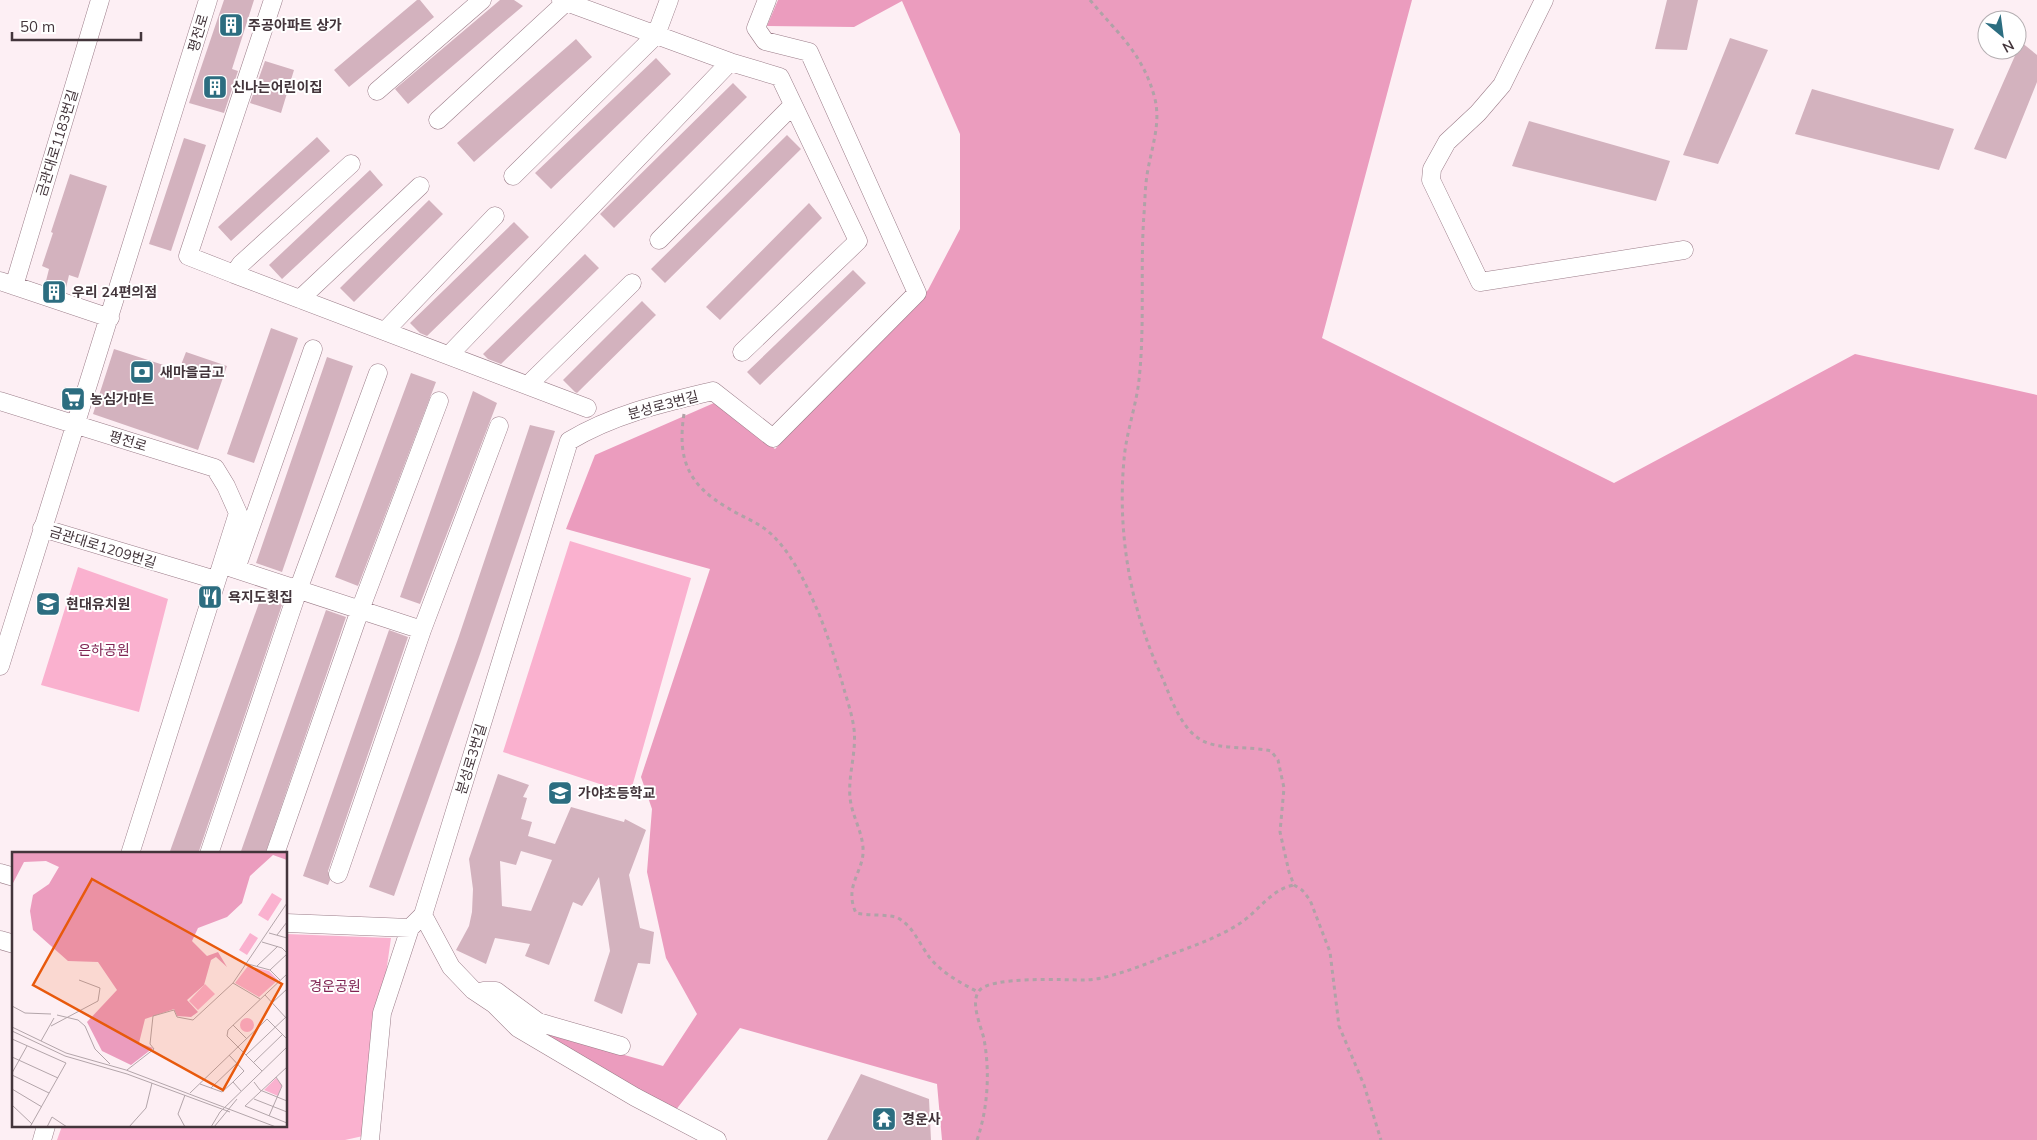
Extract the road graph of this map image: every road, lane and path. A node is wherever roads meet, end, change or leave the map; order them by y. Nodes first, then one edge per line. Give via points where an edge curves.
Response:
1 (100, 0) edge
2 (208, 0) edge
3 (273, 0) edge
4 (482, 0) edge
5 (669, 0) edge
6 (767, 0) edge
7 (1090, 0) edge
8 (1544, 0) edge
9 (563, 1) edge
10 (588, 5) edge
11 (656, 35) junction
12 (730, 62) junction
13 (377, 91) dead end
14 (793, 105) junction
15 (438, 120) dead end
16 (351, 164) dead end
17 (513, 176) dead end
18 (420, 186) dead end
19 (495, 216) dead end
20 (659, 240) dead end
21 (1684, 250) dead end
22 (234, 274) junction
23 (632, 283) dead end
24 (7, 284) edge
25 (300, 299) junction
26 (110, 318) junction
27 (385, 331) junction
28 (313, 349) dead end
29 (742, 352) dead end
30 (450, 356) junction
31 (378, 373) dead end
32 (528, 385) junction
33 (689, 397) junction
34 (0, 401) edge
35 (439, 401) dead end
36 (587, 408) dead end
37 (76, 425) junction
38 (500, 426) dead end
39 (42, 528) junction
40 (225, 571) junction
41 (298, 590) junction
42 (360, 610) junction
43 (422, 630) junction
44 (0, 666) edge
45 (131, 852) edge
46 (210, 852) edge
47 (276, 852) edge
48 (338, 874) dead end
49 (1294, 885) junction
50 (423, 915) junction
51 (288, 923) edge
52 (410, 928) junction
53 (473, 990) junction
54 (978, 992) junction
55 (620, 1046) dead end
56 (370, 1140) edge
57 (717, 1140) edge
58 (977, 1140) edge
59 (1381, 1140) edge

1 - 24 street, 금관대로1183번길
2 - 26 street, 평전로
3 - 22 street via 188,256
4 - 13 street
5 - 11 street
6 - 33 street, 분성로3번길 via 756,28 765,41 808,52 917,293 773,438 713,391
7 - 49 path via 1131,46 1151,86 1157,113 1144,215 1139,381 1126,441 1122,486 1126,544 1137,610 1151,653 1175,706 1191,732 1214,744 1270,751 1278,760 1284,788 1280,821 1282,845
8 - 21 street via 1502,85 1448,142 1432,169 1431,180 1480,282
9 - 10 street
9 - 15 street
10 - 11 street
11 - 12 street
11 - 17 street
12 - 14 street via 780,77
12 - 30 street
14 - 20 street
14 - 29 street via 858,241
16 - 22 street
18 - 25 street
19 - 27 street
22 - 25 street
23 - 32 street
24 - 26 street, 금관대로1183번길
25 - 27 street
26 - 37 street, 평전로
27 - 30 street
28 - 40 street
30 - 32 street
31 - 41 street
32 - 36 street
33 - 50 street, 분성로3번길 via 627,414 593,427 569,441
33 - 54 path via 681,433 682,452 688,470 714,498 766,530 782,546 813,602 831,648 854,729 850,799 864,850 853,884 851,903 856,913 898,918 908,926 931,959
34 - 37 street
35 - 42 street
37 - 39 street
37 - 40 street, 평전로 via 215,468 238,513
38 - 43 street
39 - 40 street, 금관대로1209번길
39 - 44 street, 금관대로1209번길
40 - 41 street, 금관대로1209번길
40 - 45 street, 평전로
41 - 42 street, 금관대로1209번길
41 - 46 street
42 - 43 street, 금관대로1209번길
42 - 47 street
43 - 48 street
49 - 54 path via 1279,890 1248,918 1222,933 1121,973 1095,979 1006,982 991,984
49 - 59 path via 1310,900 1330,952 1338,1026 1364,1086
50 - 52 street, 분성로3번길
50 - 53 street via 450,967
51 - 52 street
52 - 56 street, 분성로3번길 via 382,1013
53 - 55 street via 496,991 538,1022
53 - 57 street via 494,1004 518,1028 544,1044
54 - 58 path via 976,1003 985,1049 987,1085 985,1110

